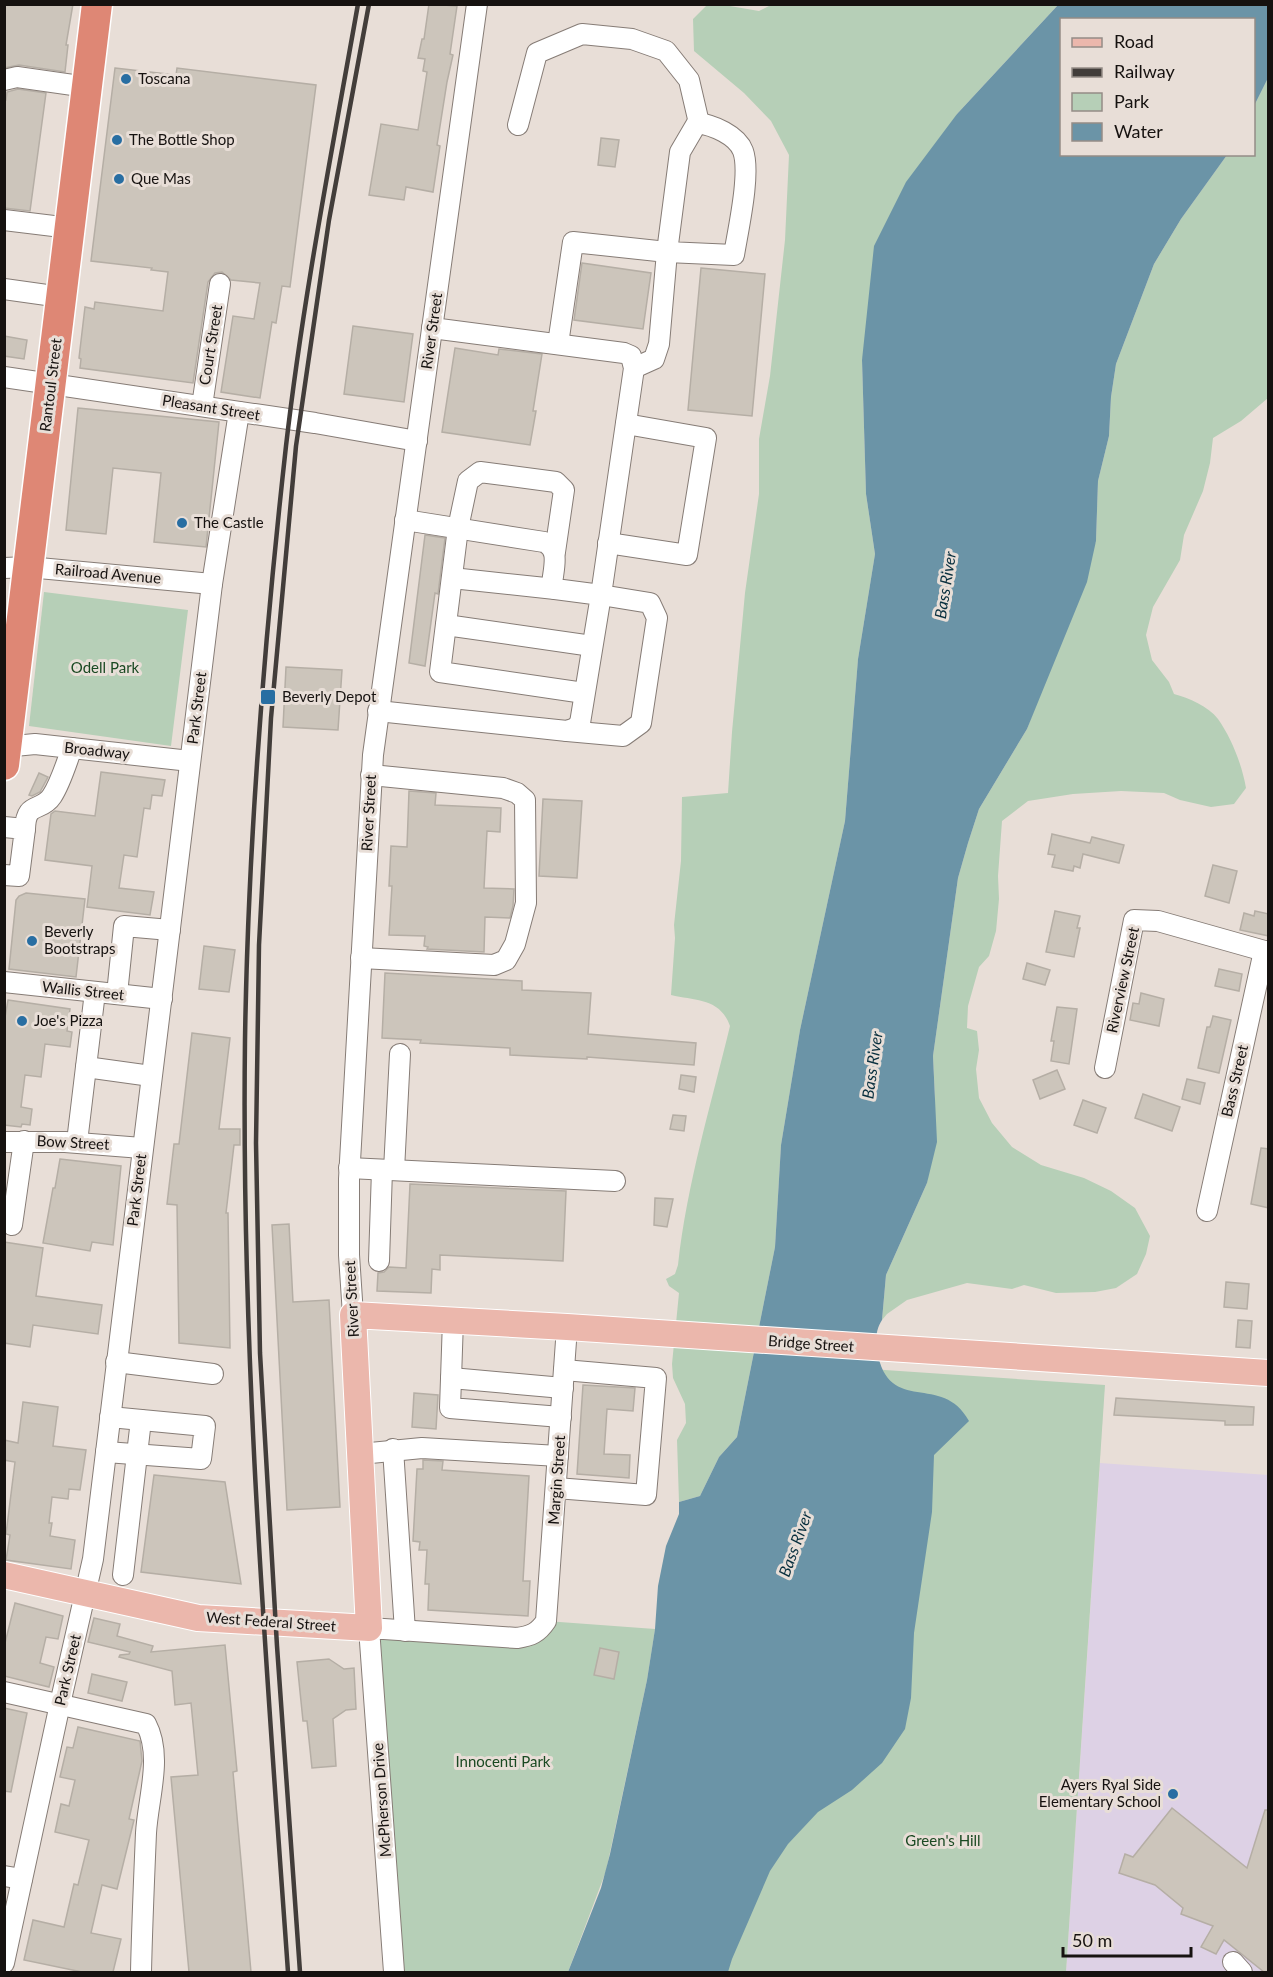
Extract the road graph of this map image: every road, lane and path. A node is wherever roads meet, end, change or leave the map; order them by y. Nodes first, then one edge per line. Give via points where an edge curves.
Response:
1 (97, 4) edge
2 (479, 5) edge
3 (4, 80) edge
4 (87, 87) junction
5 (699, 123) junction
6 (518, 125) dead end
7 (4, 220) edge
8 (70, 228) junction
9 (667, 252) junction
10 (220, 284) dead end
11 (4, 289) edge
12 (61, 297) junction
13 (432, 328) junction
14 (554, 344) junction
15 (634, 368) junction
16 (4, 377) edge
17 (51, 384) junction
18 (202, 406) junction
19 (239, 412) junction
20 (626, 424) junction
21 (417, 441) junction
22 (405, 520) junction
23 (459, 528) junction
24 (608, 543) junction
25 (555, 552) junction
26 (16, 568) edge
27 (452, 578) junction
28 (212, 584) junction
29 (555, 589) junction
30 (601, 595) junction
31 (446, 625) junction
32 (592, 646) junction
33 (584, 693) junction
34 (378, 711) junction
35 (567, 731) junction
36 (72, 748) junction
37 (5, 753) edge
38 (190, 761) junction
39 (371, 775) junction
40 (4, 827) edge
41 (25, 829) junction
42 (4, 875) edge
43 (170, 930) junction
44 (1266, 952) edge
45 (361, 958) junction
46 (4, 982) edge
47 (95, 992) junction
48 (117, 994) junction
49 (162, 999) junction
50 (400, 1054) dead end
51 (86, 1067) junction
52 (1105, 1068) dead end
53 (151, 1076) junction
54 (24, 1141) junction
55 (4, 1142) edge
56 (77, 1142) junction
57 (142, 1148) junction
58 (350, 1168) junction
59 (388, 1170) junction
60 (615, 1181) dead end
61 (1207, 1211) dead end
62 (12, 1225) dead end
63 (379, 1261) dead end
64 (353, 1315) junction
65 (453, 1320) junction
66 (567, 1327) junction
67 (116, 1362) junction
68 (1269, 1373) edge
69 (213, 1374) dead end
70 (451, 1378) junction
71 (563, 1379) junction
72 (110, 1417) junction
73 (561, 1417) junction
74 (141, 1420) junction
75 (393, 1449) junction
76 (106, 1452) junction
77 (138, 1454) junction
78 (360, 1454) junction
79 (558, 1456) junction
80 (556, 1488) junction
81 (97, 1521) junction
82 (130, 1524) junction
83 (4, 1575) edge
84 (123, 1575) dead end
85 (86, 1593) junction
86 (369, 1628) junction
87 (405, 1631) junction
88 (540, 1631) joint
89 (4, 1692) edge
90 (60, 1704) junction
91 (13, 1877) edge
92 (8, 1929) edge
93 (4, 1963) edge
94 (141, 1972) edge
95 (394, 1972) edge

1 - 4 highway, Rantoul Street
2 - 13 street, River Street
3 - 4 street via 17,77
4 - 8 highway, Rantoul Street
5 - 6 street via 689,80 666,51 632,39 582,34 537,53
5 - 9 street via 680,152
5 - 9 street via 730,136 743,149 747,166 734,255
7 - 8 street
8 - 12 highway, Rantoul Street
9 - 14 street via 573,242
9 - 15 street via 659,344 654,358
10 - 18 street, Court Street
11 - 12 street
12 - 17 highway, Rantoul Street
13 - 14 street
13 - 21 street, River Street
14 - 15 street via 624,353 631,356
15 - 20 street
16 - 17 street, Pleasant Street
17 - 18 street, Pleasant Street
17 - 26 highway, Rantoul Street
18 - 19 street, Pleasant Street
19 - 21 street, Pleasant Street
19 - 28 street, Park Street
20 - 24 street
20 - 24 street via 706,438 687,555
21 - 22 street, River Street
22 - 23 street
22 - 34 street, River Street
23 - 25 street via 544,542
23 - 25 street via 468,481 480,472 556,482 564,490
23 - 27 street
24 - 30 street
25 - 29 street
26 - 28 street, Railroad Avenue
26 - 37 highway, Rantoul Street
27 - 29 street
27 - 31 street
28 - 38 street, Park Street
29 - 30 street
30 - 32 street
30 - 35 street via 650,603 657,618 641,723 623,736
31 - 32 street
31 - 33 street via 440,672
32 - 33 street
33 - 35 street via 580,723
34 - 35 street
34 - 39 street, River Street
36 - 37 street, Broadway via 35,744
36 - 38 street, Broadway
36 - 41 street via 52,796 45,804 33,807
38 - 43 street, Park Street
39 - 45 street, River Street
39 - 45 street via 503,788 517,793 525,800 526,903 506,960 494,965
40 - 41 street
41 - 42 street via 19,876
43 - 48 street via 124,926
43 - 49 street, Park Street
44 - 52 street, Riverview Street via 1158,921 1134,920
44 - 61 street, Bass Street
45 - 58 street, River Street
46 - 47 street, Wallis Street
47 - 48 street, Wallis Street
47 - 51 street
48 - 49 street, Wallis Street
49 - 53 street, Park Street
50 - 59 street
51 - 53 street
51 - 56 street
53 - 57 street, Park Street
54 - 55 street, Bow Street
54 - 56 street, Bow Street
54 - 62 street
56 - 57 street, Bow Street
57 - 67 street, Park Street
58 - 59 street
58 - 64 street, River Street
59 - 60 street
59 - 63 street
64 - 65 main road, Bridge Street
64 - 78 main road, River Street
65 - 66 main road, Bridge Street
65 - 70 street
66 - 68 main road, Bridge Street
66 - 71 street, Margin Street
67 - 69 street
67 - 72 street, Park Street
70 - 71 street
70 - 73 street via 450,1408
71 - 73 street, Margin Street
71 - 80 street via 656,1378 646,1496
72 - 74 street
72 - 76 street, Park Street
73 - 79 street, Margin Street
74 - 77 street
74 - 77 street via 205,1426 201,1459
75 - 78 street
75 - 79 street
75 - 87 street
76 - 77 street
76 - 81 street, Park Street
77 - 82 street
78 - 86 main road, River Street
79 - 80 street, Margin Street
80 - 88 street, Margin Street via 548,1610
81 - 82 street
81 - 85 street, Park Street
82 - 84 street
83 - 85 main road, West Federal Street
85 - 86 main road, West Federal Street via 198,1618
85 - 90 street, Park Street
86 - 87 street, West Federal Street
86 - 95 street, McPherson Drive
87 - 88 street, West Federal Street via 517,1638
89 - 90 street
90 - 91 street, Park Street
90 - 94 street via 146,1724 153,1742
91 - 92 street, Park Street
92 - 93 street, Park Street

